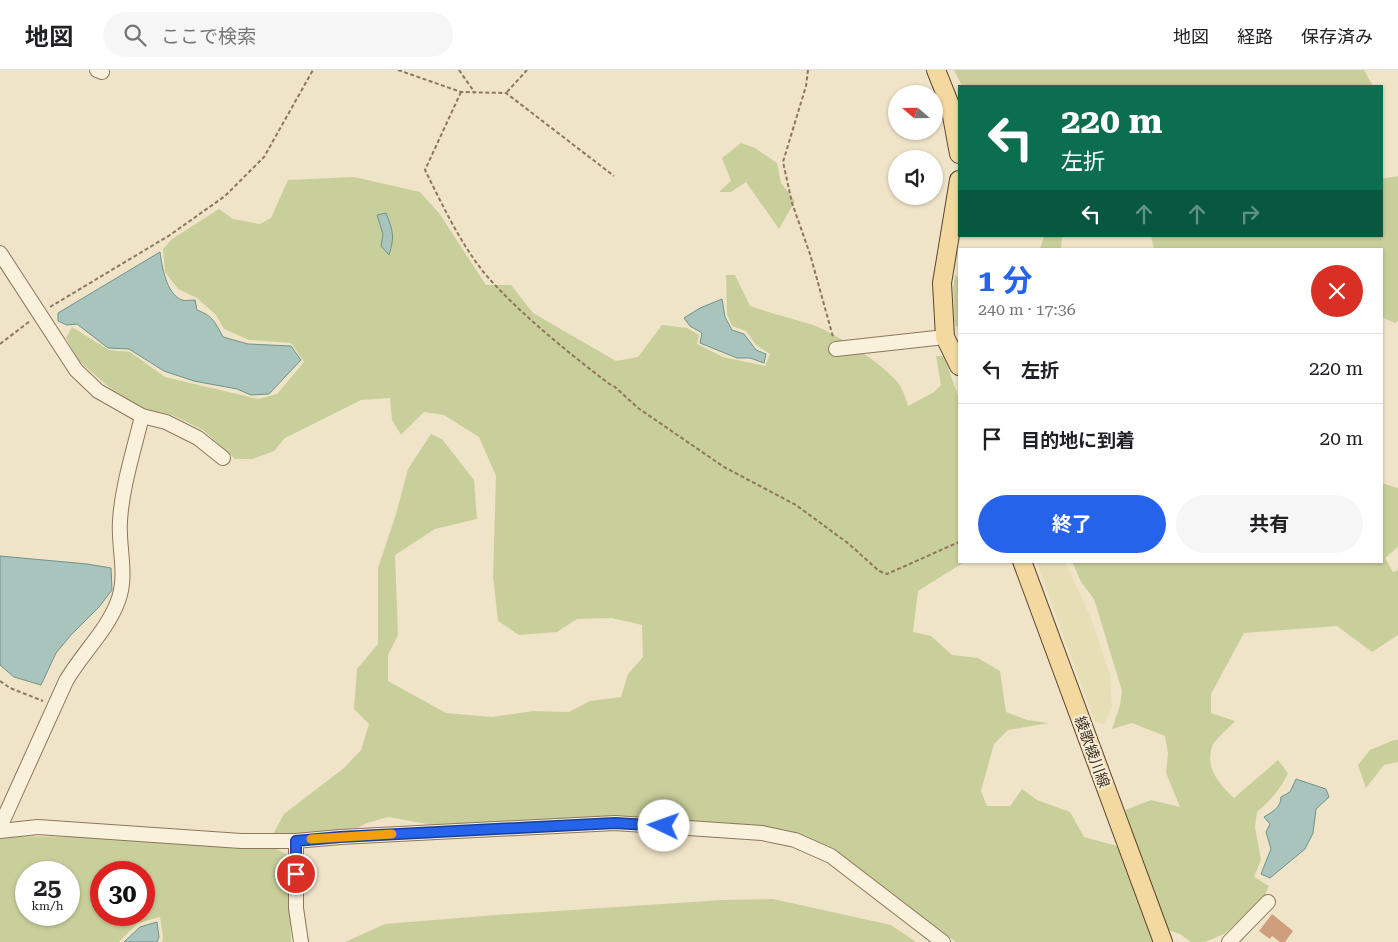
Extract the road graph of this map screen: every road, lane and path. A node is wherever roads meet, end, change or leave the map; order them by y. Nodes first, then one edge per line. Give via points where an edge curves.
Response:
1 (313, 70) edge
2 (398, 70) edge
3 (459, 70) edge
4 (527, 70) edge
5 (808, 70) edge
6 (936, 70) edge
7 (461, 92) junction
8 (475, 93) junction
9 (506, 93) junction
10 (958, 149) edge
11 (614, 176) dead end
12 (958, 186) edge
13 (0, 253) edge
14 (39, 313) junction
15 (945, 336) junction
16 (0, 344) edge
17 (836, 349) joint
18 (958, 364) edge
19 (142, 416) junction
20 (223, 458) dead end
21 (958, 542) edge
22 (1023, 563) edge
23 (0, 681) edge
24 (54, 706) junction
25 (0, 827) edge
26 (0, 831) edge
27 (296, 841) junction
28 (1268, 902) dead end
29 (301, 942) edge
30 (943, 942) edge
31 (1163, 942) edge
32 (1229, 942) edge

1 - 14 path via 264,157 225,196 170,234
2 - 7 path
3 - 8 path
4 - 9 path
5 - 17 path via 783,162 792,203 810,254
6 - 10 main road via 950,105
7 - 8 path
7 - 21 path via 425,170 457,232 494,284 549,336 638,408 724,467 796,505 879,571 887,574
8 - 9 path
9 - 11 path
12 - 15 main road via 942,283
13 - 14 street
14 - 16 path
14 - 19 street via 76,370 98,391
15 - 17 street
15 - 18 main road
19 - 20 street via 166,422 198,438
19 - 24 street via 120,522 123,570 119,600 104,629 76,662
22 - 31 main road, 綾歌綾川線
23 - 24 path
24 - 25 street
26 - 27 street via 38,827 241,841
27 - 29 street via 296,908
27 - 30 street via 615,823 762,833 795,840 831,856
28 - 32 street

